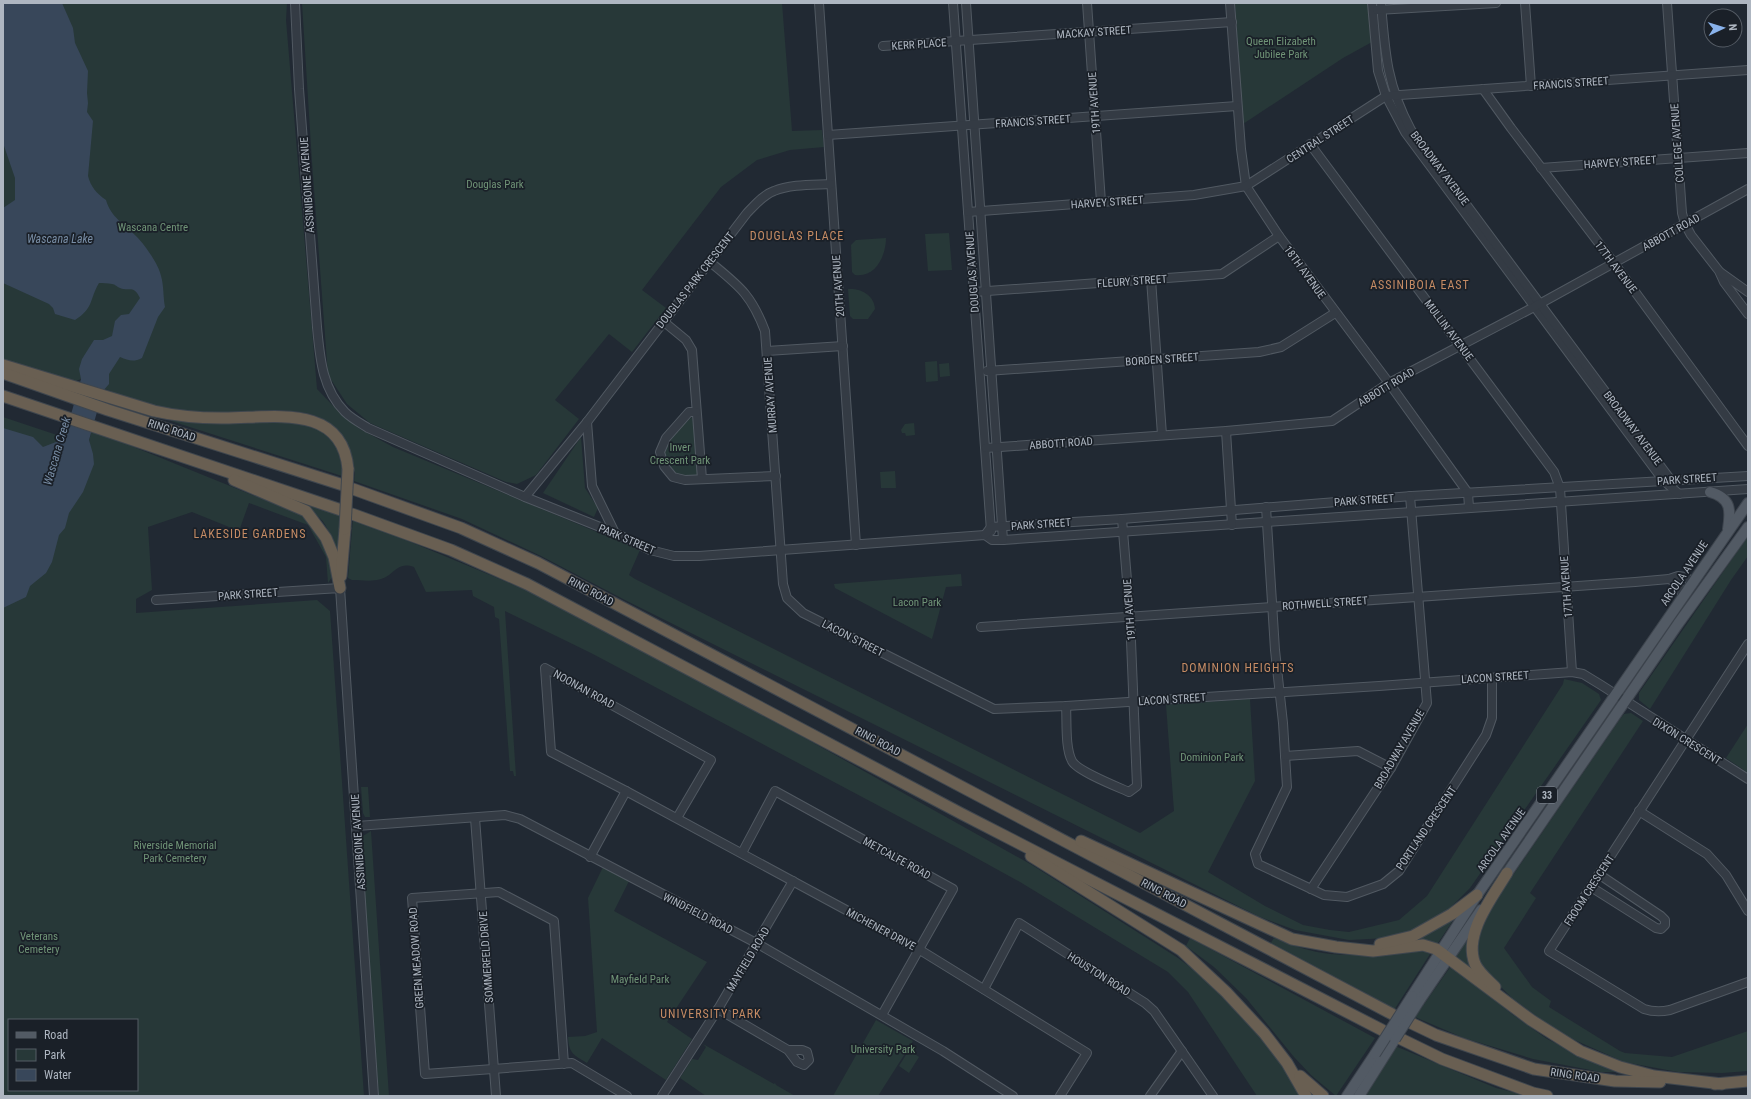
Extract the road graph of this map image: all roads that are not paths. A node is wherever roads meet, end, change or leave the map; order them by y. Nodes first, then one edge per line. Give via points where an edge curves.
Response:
1 (294, 3) edge
2 (819, 3) edge
3 (953, 3) edge
4 (966, 3) edge
5 (1087, 3) edge
6 (1230, 3) edge
7 (1496, 3) edge
8 (1525, 3) edge
9 (1667, 3) edge
10 (1382, 6) edge
11 (1372, 7) edge
12 (1232, 22) junction
13 (1089, 33) junction
14 (968, 41) junction
15 (956, 42) junction
16 (883, 46) dead end
17 (1748, 70) edge
18 (1672, 76) junction
19 (1531, 86) junction
20 (1483, 89) junction
21 (1395, 95) junction
22 (1386, 96) junction
23 (1237, 106) junction
24 (1095, 117) junction
25 (962, 125) junction
26 (974, 125) junction
27 (828, 135) junction
28 (1310, 144) junction
29 (1748, 153) edge
30 (1678, 158) junction
31 (1541, 168) junction
32 (831, 184) junction
33 (1246, 186) junction
34 (1748, 189) edge
35 (1101, 202) junction
36 (981, 211) junction
37 (968, 212) junction
38 (1684, 224) junction
39 (1279, 236) junction
40 (710, 262) junction
41 (1614, 263) junction
42 (1719, 271) junction
43 (1151, 279) junction
44 (974, 292) junction
45 (987, 292) junction
46 (1748, 292) edge
47 (1537, 305) junction
48 (1335, 312) junction
49 (1748, 314) edge
50 (663, 321) junction
51 (1460, 345) junction
52 (842, 346) junction
53 (767, 351) junction
54 (1157, 359) junction
55 (3, 366) edge
56 (321, 367) joint
57 (992, 370) junction
58 (979, 371) junction
59 (3, 373) edge
60 (1389, 383) junction
61 (71, 392) junction
62 (3, 396) edge
63 (696, 412) junction
64 (587, 422) junction
65 (1226, 431) junction
66 (1162, 435) junction
67 (152, 446) junction
68 (1748, 446) edge
69 (997, 447) junction
70 (986, 448) junction
71 (776, 476) junction
72 (1748, 476) edge
73 (702, 479) junction
74 (1663, 480) junction
75 (1672, 480) junction
76 (343, 485) dead end
77 (1560, 488) junction
78 (354, 489) dead end
79 (1748, 489) edge
80 (1710, 492) junction
81 (1468, 493) junction
82 (1679, 494) junction
83 (1410, 496) junction
84 (525, 497) junction
85 (1561, 502) junction
86 (1748, 503) edge
87 (1469, 507) junction
88 (1266, 508) junction
89 (341, 510) dead end
90 (1231, 510) junction
91 (1412, 511) junction
92 (352, 514) dead end
93 (1122, 519) junction
94 (1267, 522) junction
95 (1232, 525) junction
96 (1002, 526) junction
97 (991, 527) junction
98 (1748, 527) edge
99 (1728, 530) junction
100 (1123, 532) junction
101 (615, 533) junction
102 (988, 538) junction
103 (1003, 540) junction
104 (856, 545) junction
105 (781, 550) junction
106 (1669, 579) junction
107 (1692, 583) junction
108 (1565, 587) junction
109 (340, 588) junction
110 (1419, 596) junction
111 (1684, 596) junction
112 (156, 600) dead end
113 (1272, 607) junction
114 (1130, 617) junction
115 (1678, 624) junction
116 (981, 627) dead end
117 (1748, 644) edge
118 (1572, 672) junction
119 (1492, 678) junction
120 (1426, 682) junction
121 (1280, 692) junction
122 (1616, 695) junction
123 (1135, 702) junction
124 (1626, 702) junction
125 (1066, 706) junction
126 (1686, 739) junction
127 (1285, 756) junction
128 (1391, 768) junction
129 (1748, 779) edge
130 (626, 791) junction
131 (973, 792) junction
132 (1639, 811) junction
133 (962, 814) junction
134 (475, 818) junction
135 (677, 818) junction
136 (357, 826) junction
137 (742, 853) junction
138 (590, 857) junction
139 (1507, 873) junction
140 (1600, 875) junction
141 (793, 881) junction
142 (1591, 887) junction
143 (1311, 889) junction
144 (481, 893) junction
145 (1477, 895) junction
146 (1748, 912) edge
147 (758, 944) junction
148 (1336, 947) junction
149 (920, 950) junction
150 (1444, 955) junction
151 (1748, 982) edge
152 (984, 989) junction
153 (718, 1009) junction
154 (1392, 1014) dead end
155 (882, 1015) junction
156 (1531, 1020) junction
157 (1411, 1024) dead end
158 (1382, 1030) dead end
159 (1400, 1039) dead end
160 (788, 1050) dead end
161 (1182, 1051) junction
162 (1379, 1056) junction
163 (1286, 1063) junction
164 (564, 1064) junction
165 (494, 1068) junction
166 (1748, 1081) edge
167 (1722, 1084) junction
168 (374, 1096) edge
169 (496, 1096) edge
170 (627, 1096) edge
171 (662, 1096) edge
172 (1013, 1096) edge
173 (1060, 1096) edge
174 (1150, 1096) edge
175 (1213, 1096) edge
176 (1306, 1096) edge
177 (1323, 1096) edge
178 (1347, 1096) edge
179 (1359, 1096) edge
180 (1547, 1096) edge

1 - 56 street, ASSINIBOINE AVENUE
2 - 27 street, 20TH AVENUE
3 - 15 street, DOUGLAS AVENUE
4 - 14 street, DOUGLAS AVENUE
5 - 13 street, 19TH AVENUE
6 - 12 street, 18TH AVENUE
7 - 10 street
8 - 19 street
9 - 18 street, COLLEGE AVENUE
10 - 11 street
10 - 21 street, BROADWAY AVENUE via 1388,73
11 - 22 street, BROADWAY AVENUE via 1378,70
12 - 13 street, MACKAY STREET
12 - 23 street, 18TH AVENUE
13 - 14 street, MACKAY STREET
13 - 24 street, 19TH AVENUE
14 - 15 street, MACKAY STREET
14 - 26 street, DOUGLAS AVENUE
15 - 16 street, KERR PLACE
15 - 25 street, DOUGLAS AVENUE
17 - 18 street, FRANCIS STREET
18 - 19 street, FRANCIS STREET
18 - 30 street, COLLEGE AVENUE
19 - 20 street, FRANCIS STREET
20 - 21 street, FRANCIS STREET
20 - 31 street, 17TH AVENUE
21 - 22 street, CENTRAL STREET
21 - 47 street, BROADWAY AVENUE via 1411,130
22 - 28 street, CENTRAL STREET
22 - 47 street, BROADWAY AVENUE via 1405,132
23 - 24 street, FRANCIS STREET
23 - 33 street, 18TH AVENUE
24 - 26 street, FRANCIS STREET
24 - 35 street, 19TH AVENUE
25 - 26 street, FRANCIS STREET
25 - 27 street, FRANCIS STREET
25 - 37 street, DOUGLAS AVENUE
26 - 36 street, DOUGLAS AVENUE
27 - 32 street, 20TH AVENUE
28 - 33 street, CENTRAL STREET
28 - 51 street, MULLIN AVENUE
29 - 30 street, HARVEY STREET
30 - 31 street, HARVEY STREET
30 - 38 street, COLLEGE AVENUE
31 - 41 street, 17TH AVENUE
32 - 40 street, DOUGLAS PARK CRESCENT via 785,188 774,191 760,200
32 - 52 street, 20TH AVENUE
33 - 35 street, HARVEY STREET via 1194,195
33 - 39 street, 18TH AVENUE
34 - 38 street, ABBOTT ROAD
35 - 36 street, HARVEY STREET
36 - 37 street, HARVEY STREET
36 - 45 street, DOUGLAS AVENUE
37 - 44 street, DOUGLAS AVENUE
38 - 41 street, ABBOTT ROAD
38 - 42 street, COLLEGE AVENUE
39 - 43 street, FLEURY STREET via 1222,274
39 - 48 street, 18TH AVENUE
40 - 50 street, DOUGLAS PARK CRESCENT
40 - 53 street, MURRAY AVENUE via 742,288 750,300 765,331
41 - 47 street, ABBOTT ROAD
41 - 68 street, 17TH AVENUE
42 - 46 street, COLLEGE AVENUE
42 - 49 street, COLLEGE AVENUE via 1724,282
43 - 45 street, FLEURY STREET
43 - 54 street
44 - 45 street, FLEURY STREET
44 - 58 street, DOUGLAS AVENUE
45 - 57 street, DOUGLAS AVENUE
47 - 51 street, ABBOTT ROAD
47 - 74 street, BROADWAY AVENUE
47 - 75 street, BROADWAY AVENUE
48 - 54 street, BORDEN STREET via 1280,347 1258,352
48 - 60 street, 18TH AVENUE
50 - 63 street via 686,340 692,350
50 - 64 street, DOUGLAS PARK CRESCENT
51 - 60 street, ABBOTT ROAD
51 - 77 street, MULLIN AVENUE via 1554,472
52 - 53 street
52 - 104 street, 20TH AVENUE
53 - 71 street, MURRAY AVENUE
54 - 57 street, BORDEN STREET
54 - 66 street
55 - 61 highway
56 - 84 street, PARK STREET via 325,382 339,405 368,428
57 - 58 street, BORDEN STREET
57 - 69 street, DOUGLAS AVENUE
58 - 70 street, DOUGLAS AVENUE
59 - 61 highway, RING ROAD
60 - 65 street, ABBOTT ROAD via 1332,421
60 - 81 street, 18TH AVENUE
61 - 76 highway, RING ROAD via 108,410
61 - 109 highway, bridge via 108,398 176,416 295,417 314,421 327,428 338,439 346,455 348,469
62 - 67 highway, RING ROAD
63 - 73 street
63 - 73 street via 689,412 666,438 660,452 664,466 673,477 685,480
64 - 84 street, DOUGLAS PARK CRESCENT
64 - 101 street via 592,486
65 - 66 street, ABBOTT ROAD
65 - 90 street
66 - 69 street, ABBOTT ROAD
67 - 89 highway, RING ROAD
67 - 109 highway via 306,512 317,523 326,538 334,557
69 - 70 street, ABBOTT ROAD
69 - 96 street, DOUGLAS AVENUE
70 - 97 street, DOUGLAS AVENUE
71 - 73 street
71 - 105 street, MURRAY AVENUE
72 - 75 street, PARK STREET
74 - 75 street, PARK STREET
74 - 77 street, PARK STREET
74 - 82 street, BROADWAY AVENUE
75 - 82 street, BROADWAY AVENUE
77 - 81 street, PARK STREET
77 - 85 street, MULLIN AVENUE
78 - 131 highway, RING ROAD via 461,528 538,563
79 - 80 street, PARK STREET
80 - 82 street, PARK STREET
80 - 99 main road via 1726,501 1730,515
81 - 83 street, PARK STREET
81 - 87 street
82 - 85 street, PARK STREET
83 - 88 street, PARK STREET
83 - 91 street, BROADWAY AVENUE
84 - 101 street, PARK STREET
85 - 87 street, PARK STREET
85 - 108 street, 17TH AVENUE
86 - 99 main road, ARCOLA AVENUE / 33
87 - 91 street, PARK STREET
88 - 90 street, PARK STREET
88 - 94 street
90 - 93 street, PARK STREET
90 - 95 street
91 - 94 street, PARK STREET
91 - 110 street, BROADWAY AVENUE
92 - 133 highway, RING ROAD via 451,550 527,584
93 - 96 street, PARK STREET
93 - 100 street, 19TH AVENUE
94 - 95 street, PARK STREET
94 - 113 street
95 - 100 street, PARK STREET
96 - 97 street, PARK STREET
96 - 103 street, DOUGLAS AVENUE
97 - 102 street
98 - 115 main road, ARCOLA AVENUE / 33
99 - 107 main road, ARCOLA AVENUE / 33
100 - 103 street, PARK STREET
100 - 114 street, 19TH AVENUE
101 - 105 street, PARK STREET via 650,550 674,556
102 - 103 street, PARK STREET
102 - 104 street, PARK STREET
104 - 105 street, PARK STREET
105 - 125 street, LACON STREET via 783,584 787,598 803,613 994,709
106 - 107 street, ROTHWELL STREET via 1686,577
106 - 108 street, ROTHWELL STREET
106 - 111 street via 1677,583
107 - 111 main road, ARCOLA AVENUE / 33
107 - 115 main road via 1696,589
108 - 110 street, ROTHWELL STREET
108 - 118 street, 17TH AVENUE
109 - 112 street, PARK STREET
109 - 136 street, ASSINIBOINE AVENUE
110 - 113 street, ROTHWELL STREET
110 - 120 street, BROADWAY AVENUE
111 - 122 main road, ARCOLA AVENUE / 33
113 - 114 street, ROTHWELL STREET
113 - 121 street
114 - 116 street, ROTHWELL STREET
114 - 123 street, 19TH AVENUE
115 - 124 main road, ARCOLA AVENUE / 33
117 - 126 street, FROOM CRESCENT
118 - 119 street, LACON STREET
118 - 122 street, LACON STREET via 1587,677
119 - 120 street, LACON STREET
119 - 143 street, PORTLAND CRESCENT via 1492,718 1486,735 1399,871 1383,884 1347,897 1324,895
120 - 121 street, LACON STREET
120 - 128 street, BROADWAY AVENUE via 1427,703
121 - 123 street, LACON STREET
121 - 127 street, PORTLAND CRESCENT
122 - 124 street, LACON STREET
122 - 145 main road, ARCOLA AVENUE / 33
123 - 125 street, LACON STREET
123 - 125 street, 19TH AVENUE via 1137,786 1129,792 1104,782 1073,763 1068,752
124 - 126 street, DIXON CRESCENT
124 - 139 main road, ARCOLA AVENUE / 33
126 - 129 street, DIXON CRESCENT
126 - 132 street, FROOM CRESCENT
127 - 128 street via 1358,751
127 - 143 street, PORTLAND CRESCENT via 1287,787 1255,854 1258,864
128 - 143 street, BROADWAY AVENUE
130 - 135 street, MICHENER DRIVE
130 - 135 street, NOONAN ROAD via 551,752 545,668 711,760
130 - 138 street
131 - 148 highway via 1292,939
131 - 154 highway, RING ROAD
132 - 140 street, FROOM CRESCENT
132 - 146 street via 1707,854 1726,875
133 - 158 highway, RING ROAD
133 - 163 highway via 1181,950 1226,992 1264,1033
134 - 136 street, WINDFIELD ROAD
134 - 138 street, WINDFIELD ROAD via 505,815 513,817
134 - 144 street, SOMMERFELD DRIVE
135 - 137 street, MICHENER DRIVE
136 - 168 street, ASSINIBOINE AVENUE
137 - 141 street, MICHENER DRIVE
137 - 149 street, METCALFE ROAD via 775,791 953,889
138 - 147 street, WINDFIELD ROAD
139 - 150 main road, ARCOLA AVENUE / 33
139 - 156 highway via 1474,932 1471,948 1475,964 1482,975
140 - 142 street, FROOM CRESCENT
140 - 142 street via 1661,916 1665,920 1665,925 1661,929 1656,928
141 - 147 street, MAYFIELD ROAD
141 - 149 street, MICHENER DRIVE
142 - 151 street, FROOM CRESCENT via 1549,951 1638,1006 1658,1012 1670,1010
144 - 164 street, GREEN MEADOW ROAD via 499,892 554,921
144 - 165 street, SOMMERFELD DRIVE
144 - 165 street, GREEN MEADOW ROAD via 412,898 423,1058 425,1074
145 - 148 highway via 1452,914 1413,936 1380,944
145 - 150 main road, ARCOLA AVENUE / 33
147 - 153 street, MAYFIELD ROAD
147 - 155 street, WINDFIELD ROAD
148 - 150 highway via 1373,951 1423,945
149 - 152 street, MICHENER DRIVE
149 - 155 street, METCALFE ROAD
150 - 156 highway
150 - 162 main road, ARCOLA AVENUE / 33, bridge
152 - 161 street, HOUSTON ROAD via 1019,923 1145,1003 1154,1011
152 - 173 street, MICHENER DRIVE via 1087,1053
153 - 160 street
153 - 171 street, MAYFIELD ROAD
155 - 172 street, WINDFIELD ROAD
156 - 167 highway via 1580,1051 1620,1067 1654,1076
157 - 167 highway, RING ROAD via 1534,1069 1615,1081
159 - 180 highway via 1442,1059
161 - 174 street
161 - 175 street, HOUSTON ROAD
162 - 178 main road, ARCOLA AVENUE / 33
162 - 179 main road, ARCOLA AVENUE / 33
163 - 176 highway
163 - 177 highway
164 - 165 street, GREEN MEADOW ROAD
164 - 170 street, GREEN MEADOW ROAD via 578,1065
165 - 169 street, SOMMERFELD DRIVE
166 - 167 highway, RING ROAD

